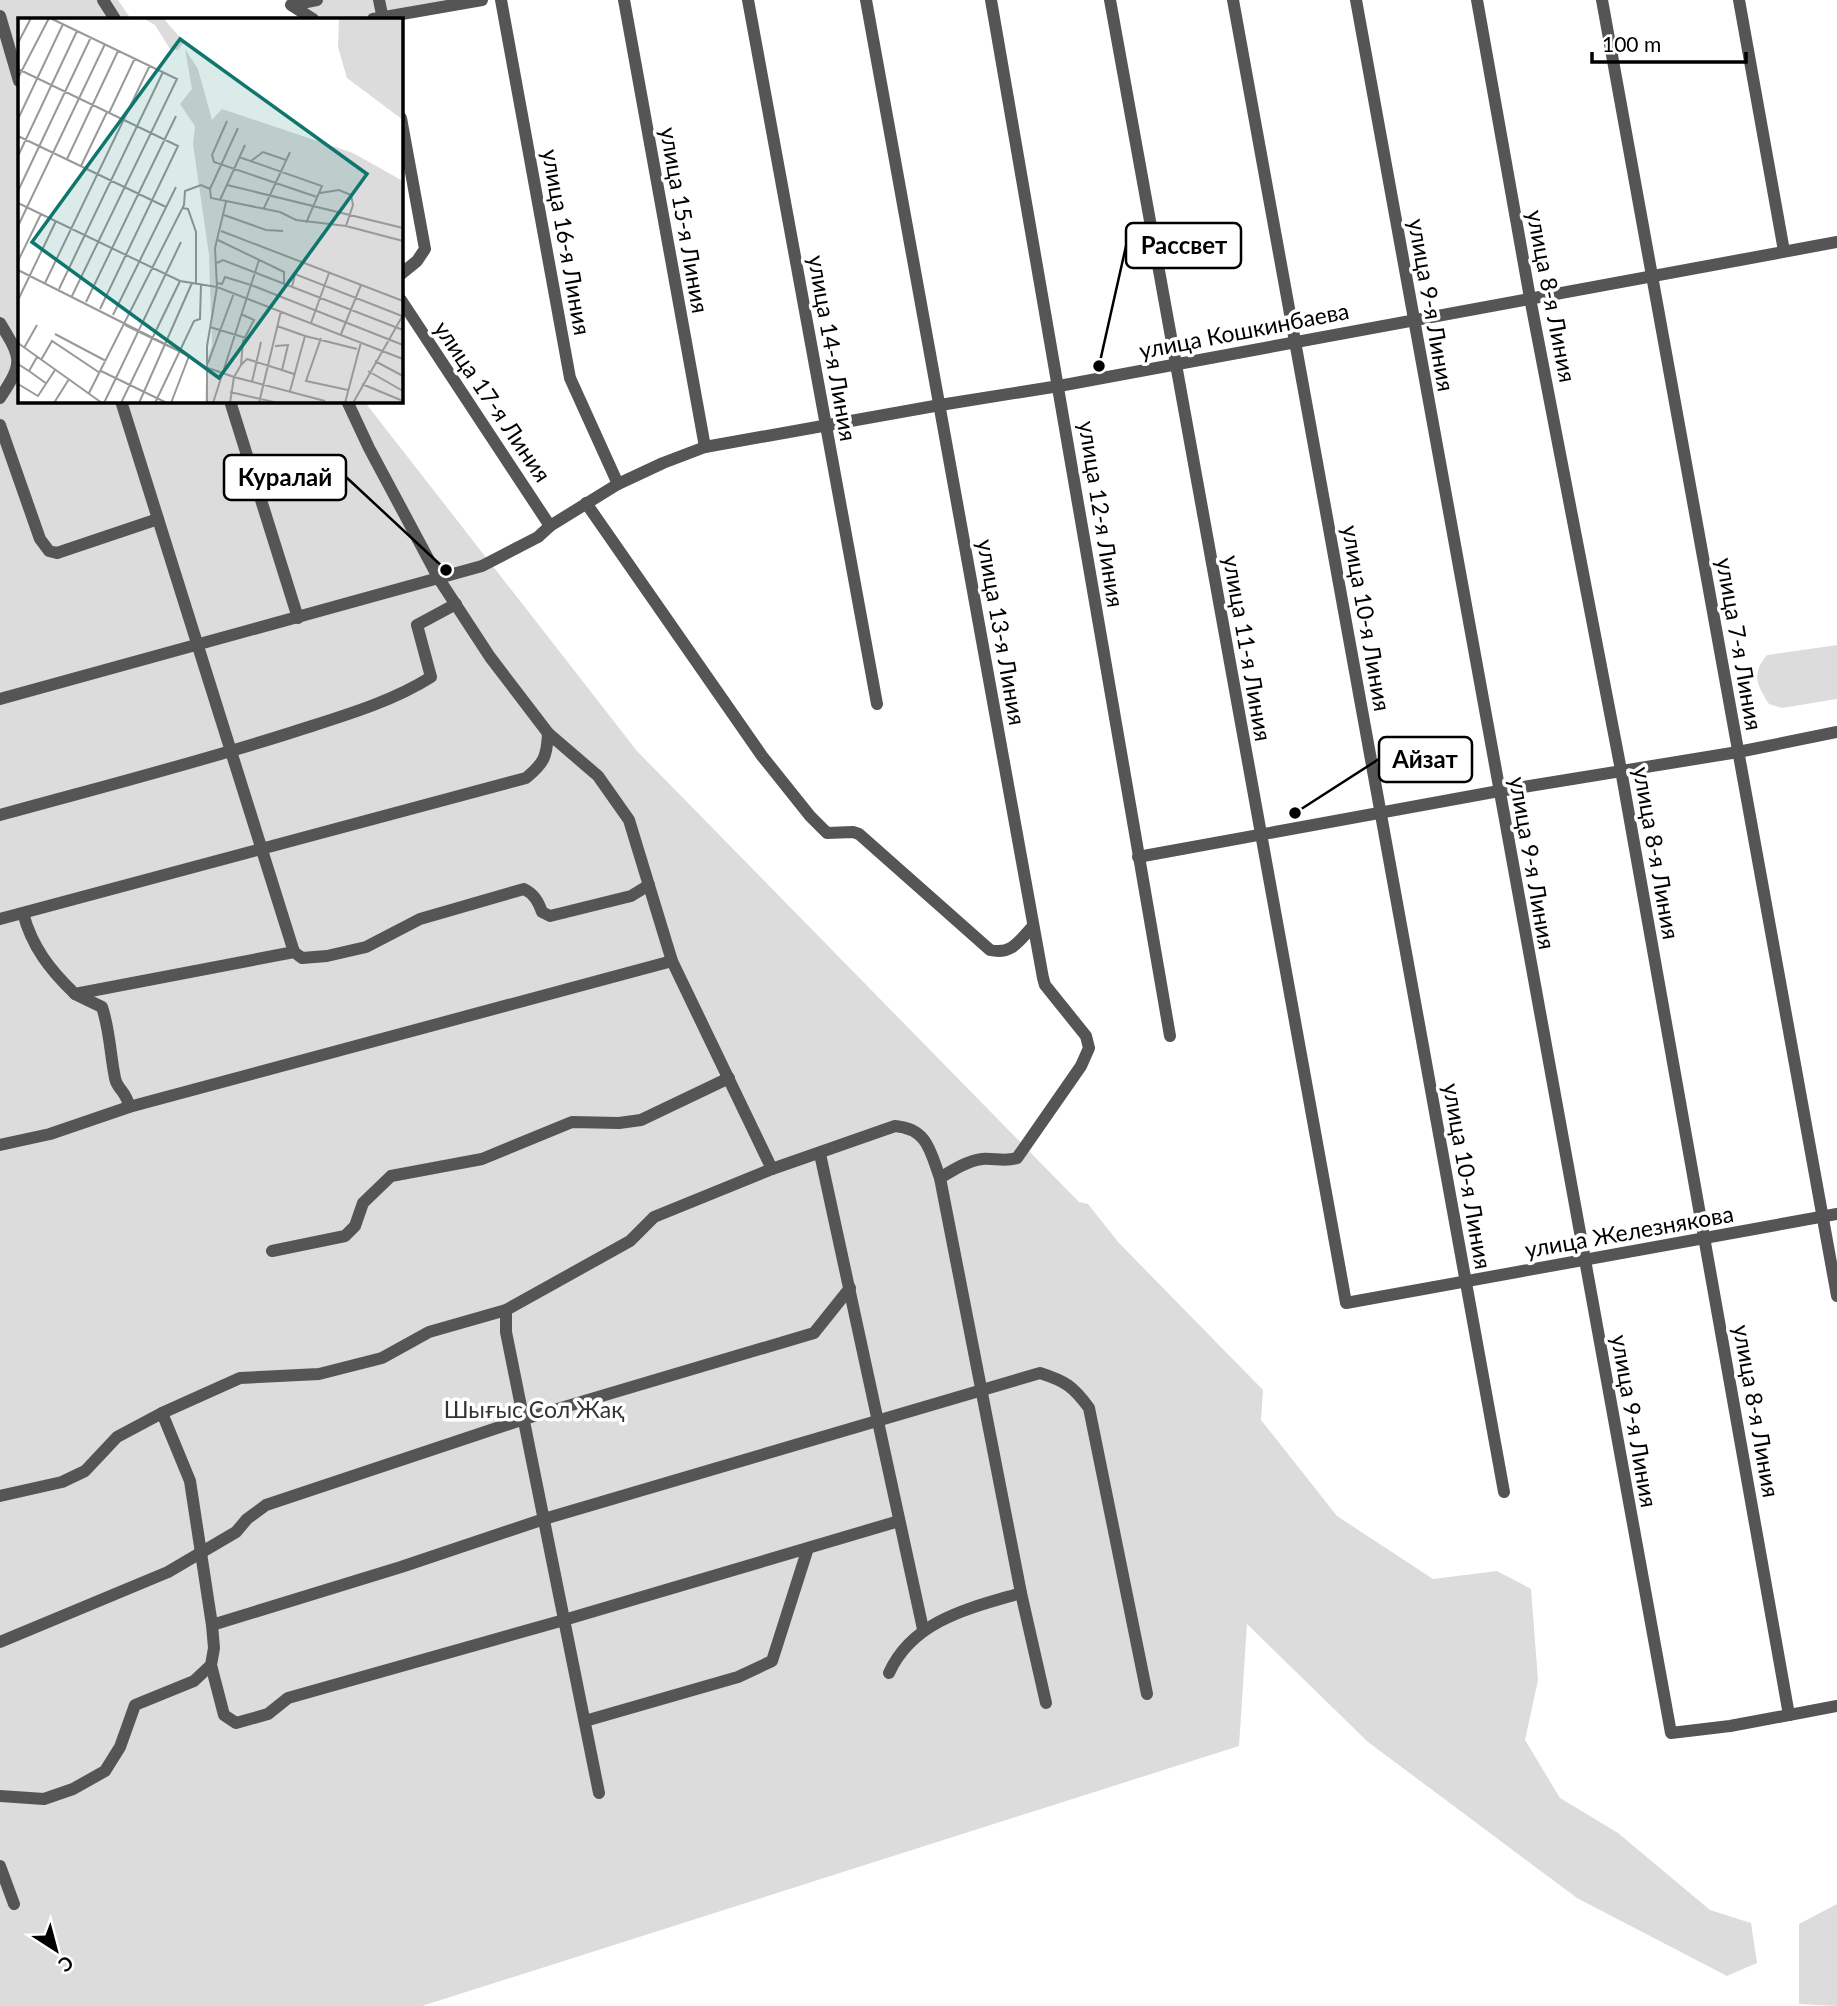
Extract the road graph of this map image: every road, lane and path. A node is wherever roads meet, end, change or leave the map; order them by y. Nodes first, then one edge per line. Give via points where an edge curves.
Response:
1 (103, 0) edge
2 (317, 0) edge
3 (379, 0) edge
4 (482, 0) edge
5 (501, 0) edge
6 (624, 0) edge
7 (748, 0) edge
8 (866, 0) edge
9 (991, 0) edge
10 (1110, 0) edge
11 (1233, 0) edge
12 (1356, 0) edge
13 (1477, 0) edge
14 (1602, 0) edge
15 (1739, 0) edge
16 (288, 2) edge
17 (0, 16) edge
18 (112, 18) edge
19 (312, 18) edge
20 (380, 18) edge
21 (385, 18) edge
22 (10, 52) edge
23 (18, 78) edge
24 (402, 123) edge
25 (1837, 242) edge
26 (1784, 251) junction
27 (402, 273) edge
28 (1651, 276) junction
29 (1530, 298) junction
30 (402, 302) edge
31 (1413, 320) junction
32 (0, 323) edge
33 (1296, 342) junction
34 (18, 359) edge
35 (1176, 364) junction
36 (14, 382) edge
37 (1059, 386) junction
38 (0, 398) edge
39 (121, 402) edge
40 (230, 402) edge
41 (347, 402) edge
42 (940, 405) junction
43 (0, 425) edge
44 (826, 425) junction
45 (705, 447) junction
46 (618, 484) junction
47 (586, 503) junction
48 (158, 519) junction
49 (550, 526) junction
50 (439, 579) junction
51 (456, 604) junction
52 (298, 618) junction
53 (198, 645) junction
54 (0, 699) edge
55 (877, 704) dead end
56 (1837, 732) edge
57 (548, 733) junction
58 (231, 752) junction
59 (1738, 752) junction
60 (1621, 770) junction
61 (1499, 791) junction
62 (1380, 814) junction
63 (0, 815) edge
64 (1261, 836) junction
65 (261, 848) junction
66 (1138, 857) junction
67 (649, 885) junction
68 (23, 913) junction
69 (0, 919) edge
70 (1033, 926) junction
71 (293, 952) junction
72 (672, 961) junction
73 (75, 994) junction
74 (1170, 1036) dead end
75 (729, 1078) junction
76 (129, 1107) junction
77 (0, 1144) edge
78 (820, 1154) junction
79 (772, 1169) junction
80 (940, 1178) junction
81 (1837, 1214) edge
82 (1823, 1217) junction
83 (1705, 1238) junction
84 (272, 1251) dead end
85 (1584, 1260) junction
86 (1466, 1283) junction
87 (850, 1288) junction
88 (1837, 1296) edge
89 (1346, 1303) joint
90 (506, 1310) junction
91 (981, 1391) junction
92 (162, 1413) junction
93 (524, 1419) junction
94 (877, 1420) junction
95 (1504, 1492) dead end
96 (0, 1496) edge
97 (544, 1519) junction
98 (899, 1521) junction
99 (808, 1548) junction
100 (201, 1552) junction
101 (1021, 1593) junction
102 (564, 1620) junction
103 (212, 1625) junction
104 (923, 1629) junction
105 (0, 1642) edge
106 (211, 1665) junction
107 (889, 1672) dead end
108 (1147, 1694) dead end
109 (1046, 1703) dead end
110 (1837, 1706) edge
111 (1789, 1715) junction
112 (585, 1721) junction
113 (599, 1794) dead end
114 (0, 1796) edge
115 (0, 1866) edge
116 (15, 1904) dead end

1 - 18 street
2 - 16 street
3 - 20 street
4 - 21 street
5 - 46 street, улица 16-я Линия via 570,378
6 - 45 street, улица 15-я Линия
7 - 44 street, улица 14-я Линия
8 - 42 street, улица 13-я Линия
9 - 37 street, улица 12-я Линия
10 - 35 street, улица 11-я Линия
11 - 33 street, улица 10-я Линия
12 - 31 street, улица 9-я Линия
13 - 29 street, улица 8-я Линия
14 - 28 street, улица 7-я Линия
15 - 26 street
16 - 19 street
17 - 22 street
22 - 23 street
24 - 27 street via 425,249
25 - 26 street, улица Кошкинбаева
26 - 28 street, улица Кошкинбаева
28 - 29 street, улица Кошкинбаева
28 - 59 street, улица 7-я Линия
29 - 31 street, улица Кошкинбаева
29 - 60 street, улица 8-я Линия
30 - 49 street, улица 17-я Линия
31 - 33 street, улица Кошкинбаева
31 - 61 street, улица 9-я Линия
32 - 34 street
33 - 35 street, улица Кошкинбаева
33 - 62 street, улица 10-я Линия
35 - 37 street, улица Кошкинбаева
35 - 64 street, улица 11-я Линия
36 - 38 street
37 - 42 street, улица Кошкинбаева
37 - 66 street, улица 12-я Линия
39 - 48 street
40 - 52 street
41 - 50 street
42 - 44 street, улица Кошкинбаева
42 - 70 street, улица 13-я Линия
43 - 48 street via 40,539 49,551 57,553
44 - 45 street, улица Кошкинбаева
44 - 55 street, улица 14-я Линия
45 - 46 street, улица Кошкинбаева
46 - 47 street, улица Кошкинбаева
47 - 49 street, улица Кошкинбаева
47 - 70 street via 762,756 827,833 859,834 990,950 1008,951
48 - 53 street
49 - 50 street, улица Кошкинбаева via 482,566
50 - 51 street
50 - 52 street, улица Кошкинбаева
51 - 57 street
51 - 58 street via 417,625 432,677 341,716
52 - 53 street, улица Кошкинбаева
53 - 54 street, улица Кошкинбаева
53 - 58 street
56 - 59 street
57 - 65 street via 548,751 541,766 526,778
57 - 67 street via 598,776 629,820
58 - 63 street
58 - 65 street
59 - 60 street
59 - 82 street, улица 7-я Линия
60 - 61 street
60 - 83 street, улица 8-я Линия
61 - 62 street
61 - 85 street, улица 9-я Линия
62 - 64 street
62 - 86 street, улица 10-я Линия
64 - 66 street
64 - 89 street, улица 11-я Линия
65 - 68 street
65 - 71 street
66 - 74 street, улица 12-я Линия
67 - 71 street via 631,896 550,916 523,889 419,919 366,947 302,958
67 - 72 street
68 - 69 street
68 - 73 street via 38,951
70 - 80 street, улица 13-я Линия via 1045,985 1086,1036 1088,1048 1081,1066 1017,1158 975,1161
71 - 73 street
72 - 75 street
72 - 76 street
73 - 76 street via 102,1007 115,1082 128,1096
75 - 79 street
75 - 84 street via 641,1120 572,1122 482,1159 391,1176 363,1203 355,1226 345,1236
76 - 77 street via 50,1134
78 - 79 street
78 - 80 street via 895,1126 909,1127 926,1142
78 - 87 street
79 - 90 street via 654,1217 630,1241
80 - 91 street
81 - 82 street, улица Железнякова
82 - 83 street, улица Железнякова
82 - 88 street, улица 7-я Линия
83 - 85 street, улица Железнякова
83 - 111 street, улица 8-я Линия
85 - 86 street, улица Железнякова
85 - 111 street, улица 9-я Линия via 1671,1733
86 - 89 street, улица Железнякова
86 - 95 street, улица 10-я Линия
87 - 93 street via 814,1333
87 - 94 street
90 - 92 street via 429,1332 382,1358 319,1374 240,1378
90 - 93 street via 506,1332
91 - 94 street
91 - 101 street
91 - 108 street via 1040,1373 1063,1380 1089,1408
92 - 96 street via 117,1437 85,1471 62,1482
92 - 100 street via 190,1481
93 - 97 street
93 - 100 street via 266,1505 236,1532
94 - 97 street
94 - 98 street
97 - 102 street
97 - 103 street
98 - 99 street
98 - 104 street
99 - 102 street
99 - 112 street via 772,1661 738,1677
100 - 103 street
100 - 105 street via 168,1572
101 - 104 street via 961,1610
101 - 109 street
102 - 106 street via 288,1698 268,1714 236,1723 224,1715
102 - 112 street
103 - 106 street
104 - 107 street via 897,1655
106 - 114 street via 194,1681 135,1705 120,1747 105,1771 44,1799
110 - 111 street
112 - 113 street
115 - 116 street

